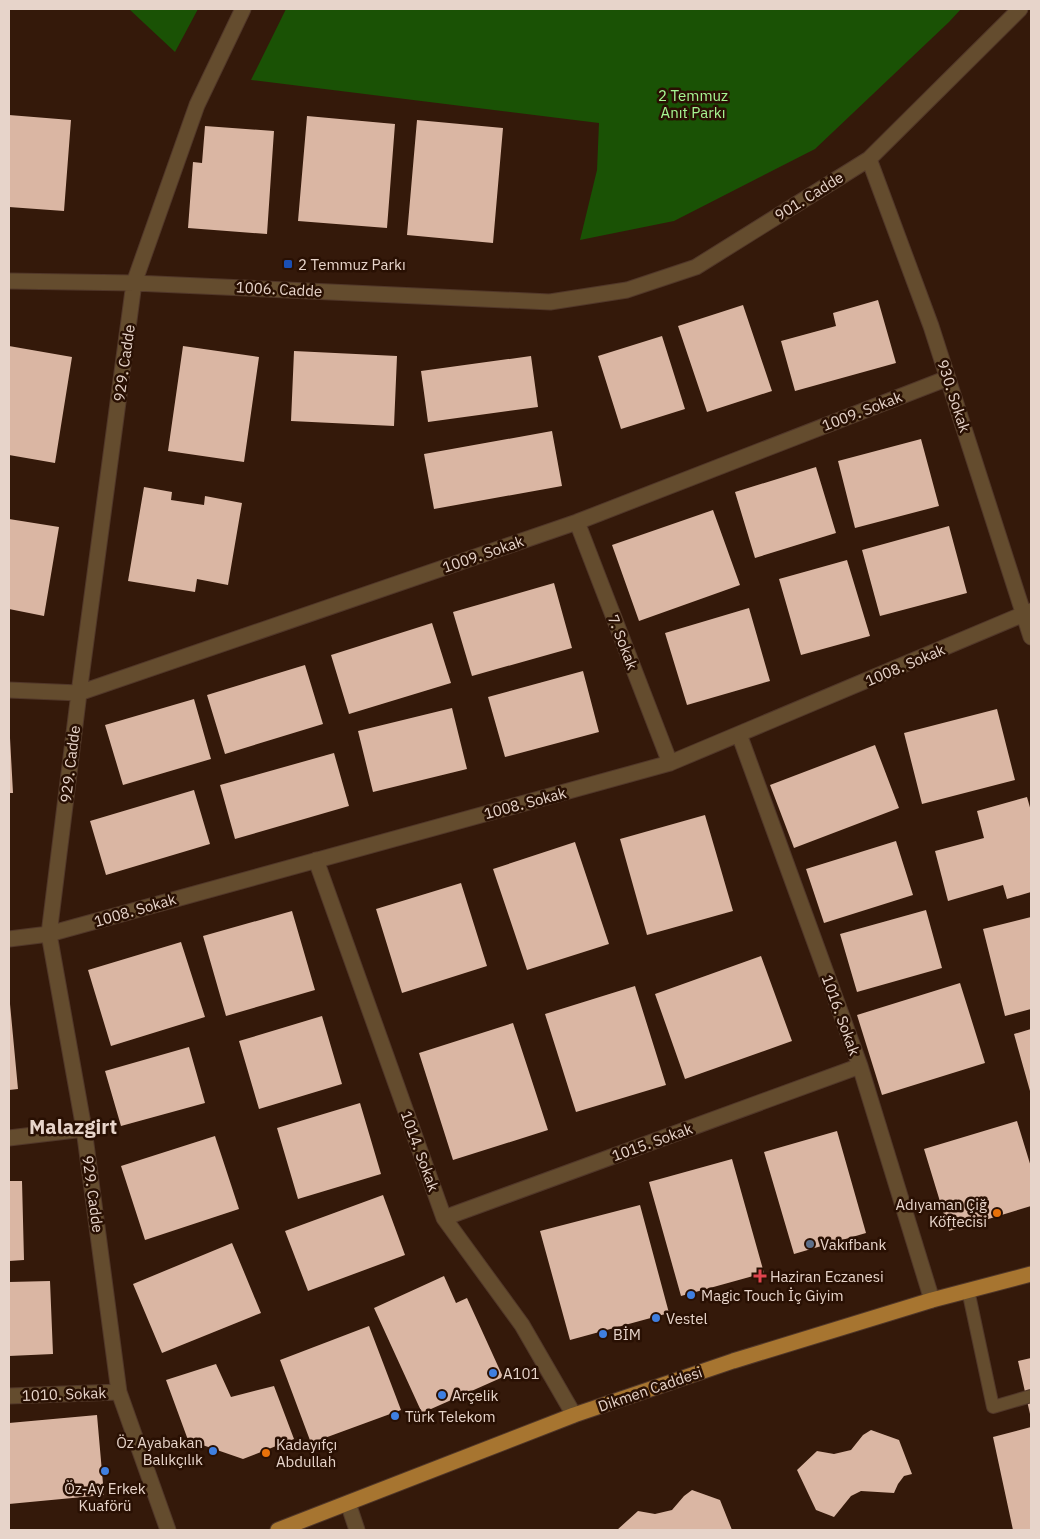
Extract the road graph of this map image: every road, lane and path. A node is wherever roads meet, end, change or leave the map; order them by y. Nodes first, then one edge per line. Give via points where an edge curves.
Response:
1 (243, 9) edge
2 (1020, 9) edge
3 (869, 159) junction
4 (9, 280) edge
5 (134, 283) junction
6 (550, 302) joint
7 (948, 378) junction
8 (577, 522) junction
9 (1028, 613) edge
10 (1031, 637) edge
11 (9, 690) edge
12 (78, 693) junction
13 (739, 734) junction
14 (670, 763) junction
15 (316, 860) junction
16 (49, 934) junction
17 (9, 939) edge
18 (860, 1066) junction
19 (84, 1129) junction
20 (9, 1138) edge
21 (444, 1218) junction
22 (1031, 1274) edge
23 (968, 1290) junction
24 (932, 1300) junction
25 (119, 1392) junction
26 (9, 1396) edge
27 (1031, 1396) edge
28 (574, 1416) junction
29 (348, 1503) junction
30 (168, 1530) edge
31 (278, 1530) edge
32 (357, 1530) edge

1 - 5 street, 929. Cadde via 197,105
2 - 3 street, 901. Cadde
3 - 6 street, 901. Cadde via 696,267 627,290
3 - 7 street, 930. Sokak via 932,326
4 - 5 street, 1006. Cadde
5 - 6 street, 1006. Cadde
5 - 12 street, 929. Cadde
7 - 8 street, 1009. Sokak
7 - 9 street, 930. Sokak
8 - 12 street, 1009. Sokak
8 - 14 street, 7. Sokak
9 - 10 street, 930. Sokak
9 - 13 street, 1008. Sokak
11 - 12 street, 1009. Sokak
12 - 16 street, 929. Cadde
13 - 14 street, 1008. Sokak
13 - 18 street, 1016. Sokak
14 - 15 street, 1008. Sokak
15 - 16 street, 1008. Sokak
15 - 21 street, 1014. Sokak
16 - 17 street, 1008. Sokak
16 - 19 street, 929. Cadde
18 - 21 street, 1015. Sokak
18 - 24 street, 1016. Sokak
19 - 20 street
19 - 25 street, 929. Cadde
21 - 28 street, 1014. Sokak via 522,1325
22 - 23 main road, Dikmen Caddesi
23 - 24 main road, Dikmen Caddesi
23 - 27 lane via 993,1407
24 - 28 main road, Dikmen Caddesi via 733,1361
25 - 26 street, 1010. Sokak
25 - 30 street, 929. Cadde
28 - 29 main road, Dikmen Caddesi
29 - 31 main road, Dikmen Caddesi
29 - 32 street

